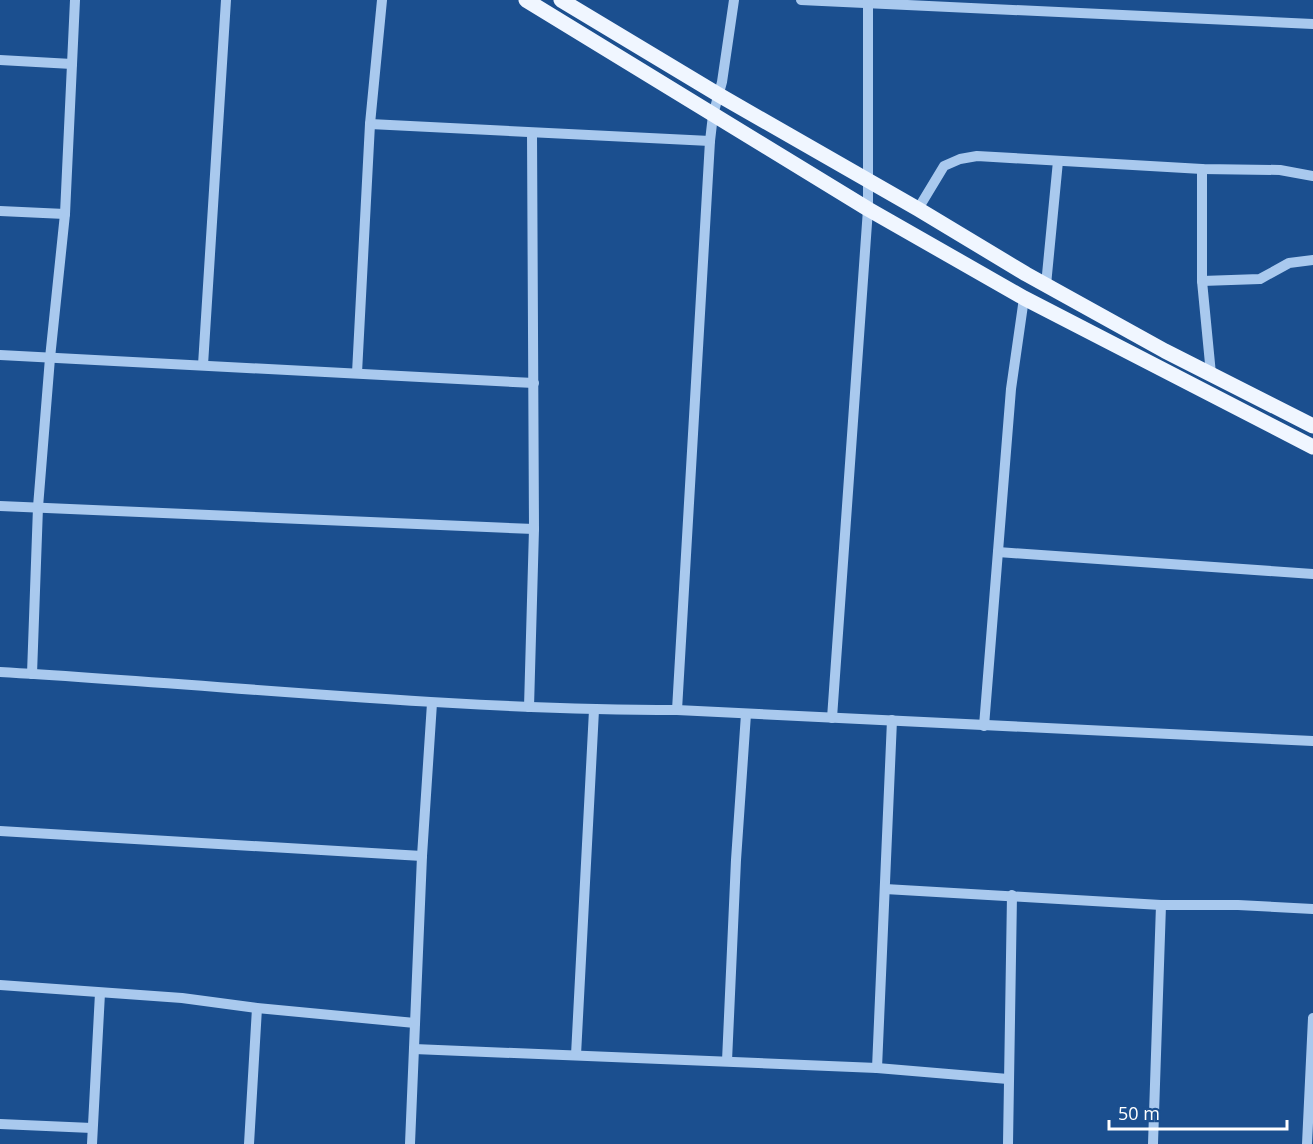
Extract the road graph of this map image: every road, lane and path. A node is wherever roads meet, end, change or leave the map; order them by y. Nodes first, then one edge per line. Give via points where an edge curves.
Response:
1 (75, 0) edge
2 (226, 0) edge
3 (382, 0) edge
4 (526, 0) edge
5 (561, 0) edge
6 (734, 0) edge
7 (801, 0) edge
8 (867, 2) edge
9 (1313, 24) edge
10 (0, 60) edge
11 (72, 64) junction
12 (718, 95) junction
13 (713, 115) junction
14 (370, 124) junction
15 (532, 133) junction
16 (710, 141) junction
17 (1058, 160) junction
18 (1202, 169) junction
19 (1313, 176) edge
20 (868, 182) junction
21 (868, 209) junction
22 (918, 209) junction
23 (0, 211) edge
24 (65, 214) junction
25 (1313, 260) edge
26 (1202, 281) junction
27 (1046, 285) junction
28 (1024, 298) junction
29 (0, 355) edge
30 (50, 358) junction
31 (203, 365) junction
32 (357, 373) junction
33 (1210, 374) junction
34 (534, 383) junction
35 (1313, 426) edge
36 (1313, 447) edge
37 (0, 506) edge
38 (38, 507) junction
39 (534, 529) junction
40 (998, 552) junction
41 (1313, 574) edge
42 (0, 672) edge
43 (32, 674) junction
44 (432, 703) junction
45 (529, 707) junction
46 (594, 710) junction
47 (677, 710) junction
48 (746, 714) junction
49 (832, 718) junction
50 (892, 720) junction
51 (984, 726) junction
52 (1313, 741) edge
53 (0, 831) edge
54 (422, 856) junction
55 (885, 889) junction
56 (1012, 895) junction
57 (1161, 905) junction
58 (1313, 909) edge
59 (0, 985) edge
60 (100, 993) junction
61 (257, 1008) junction
62 (1313, 1018) edge
63 (415, 1023) junction
64 (414, 1049) junction
65 (576, 1055) junction
66 (727, 1061) junction
67 (877, 1068) junction
68 (1008, 1079) junction
69 (0, 1124) edge
70 (92, 1128) junction
71 (92, 1144) edge
72 (249, 1144) edge
73 (410, 1144) edge
74 (1008, 1144) edge
75 (1153, 1144) edge
76 (1307, 1144) edge

1 - 11 street
2 - 31 street
3 - 14 street
4 - 13 main road
5 - 12 main road
6 - 12 street
7 - 8 street
8 - 9 street
8 - 20 street
10 - 11 street
11 - 24 street
12 - 13 street
12 - 20 main road
13 - 16 street
13 - 21 main road
14 - 15 street
14 - 32 street
15 - 16 street
15 - 34 street
16 - 47 street
17 - 18 street
17 - 22 street via 977,156 960,159 944,166
17 - 27 street
18 - 19 street via 1280,170
18 - 26 street
20 - 21 street
20 - 22 main road
21 - 28 main road
21 - 49 street
22 - 27 main road
23 - 24 street
24 - 30 street
25 - 26 street via 1288,263 1260,279
26 - 33 street
27 - 33 main road
28 - 36 main road
28 - 40 street via 1011,389
29 - 30 street
30 - 31 street
30 - 38 street
31 - 32 street
32 - 34 street
33 - 35 main road
34 - 39 street
37 - 38 street
38 - 39 street
38 - 43 street
39 - 45 street
40 - 41 street
40 - 51 street
42 - 43 street
43 - 44 street
44 - 45 street
44 - 54 street
45 - 46 street
46 - 47 street
46 - 65 street
47 - 48 street
48 - 49 street
48 - 66 street
49 - 50 street
50 - 51 street
50 - 55 street
51 - 52 street
53 - 54 street
54 - 63 street
55 - 56 street
55 - 67 street
56 - 57 street
56 - 68 street
57 - 58 street
57 - 75 street
59 - 60 street
60 - 61 street
60 - 70 street
61 - 63 street
61 - 72 street
62 - 76 street
63 - 64 street
64 - 65 street
64 - 73 street
65 - 66 street
66 - 67 street
67 - 68 street
68 - 74 street
69 - 70 street
70 - 71 street

